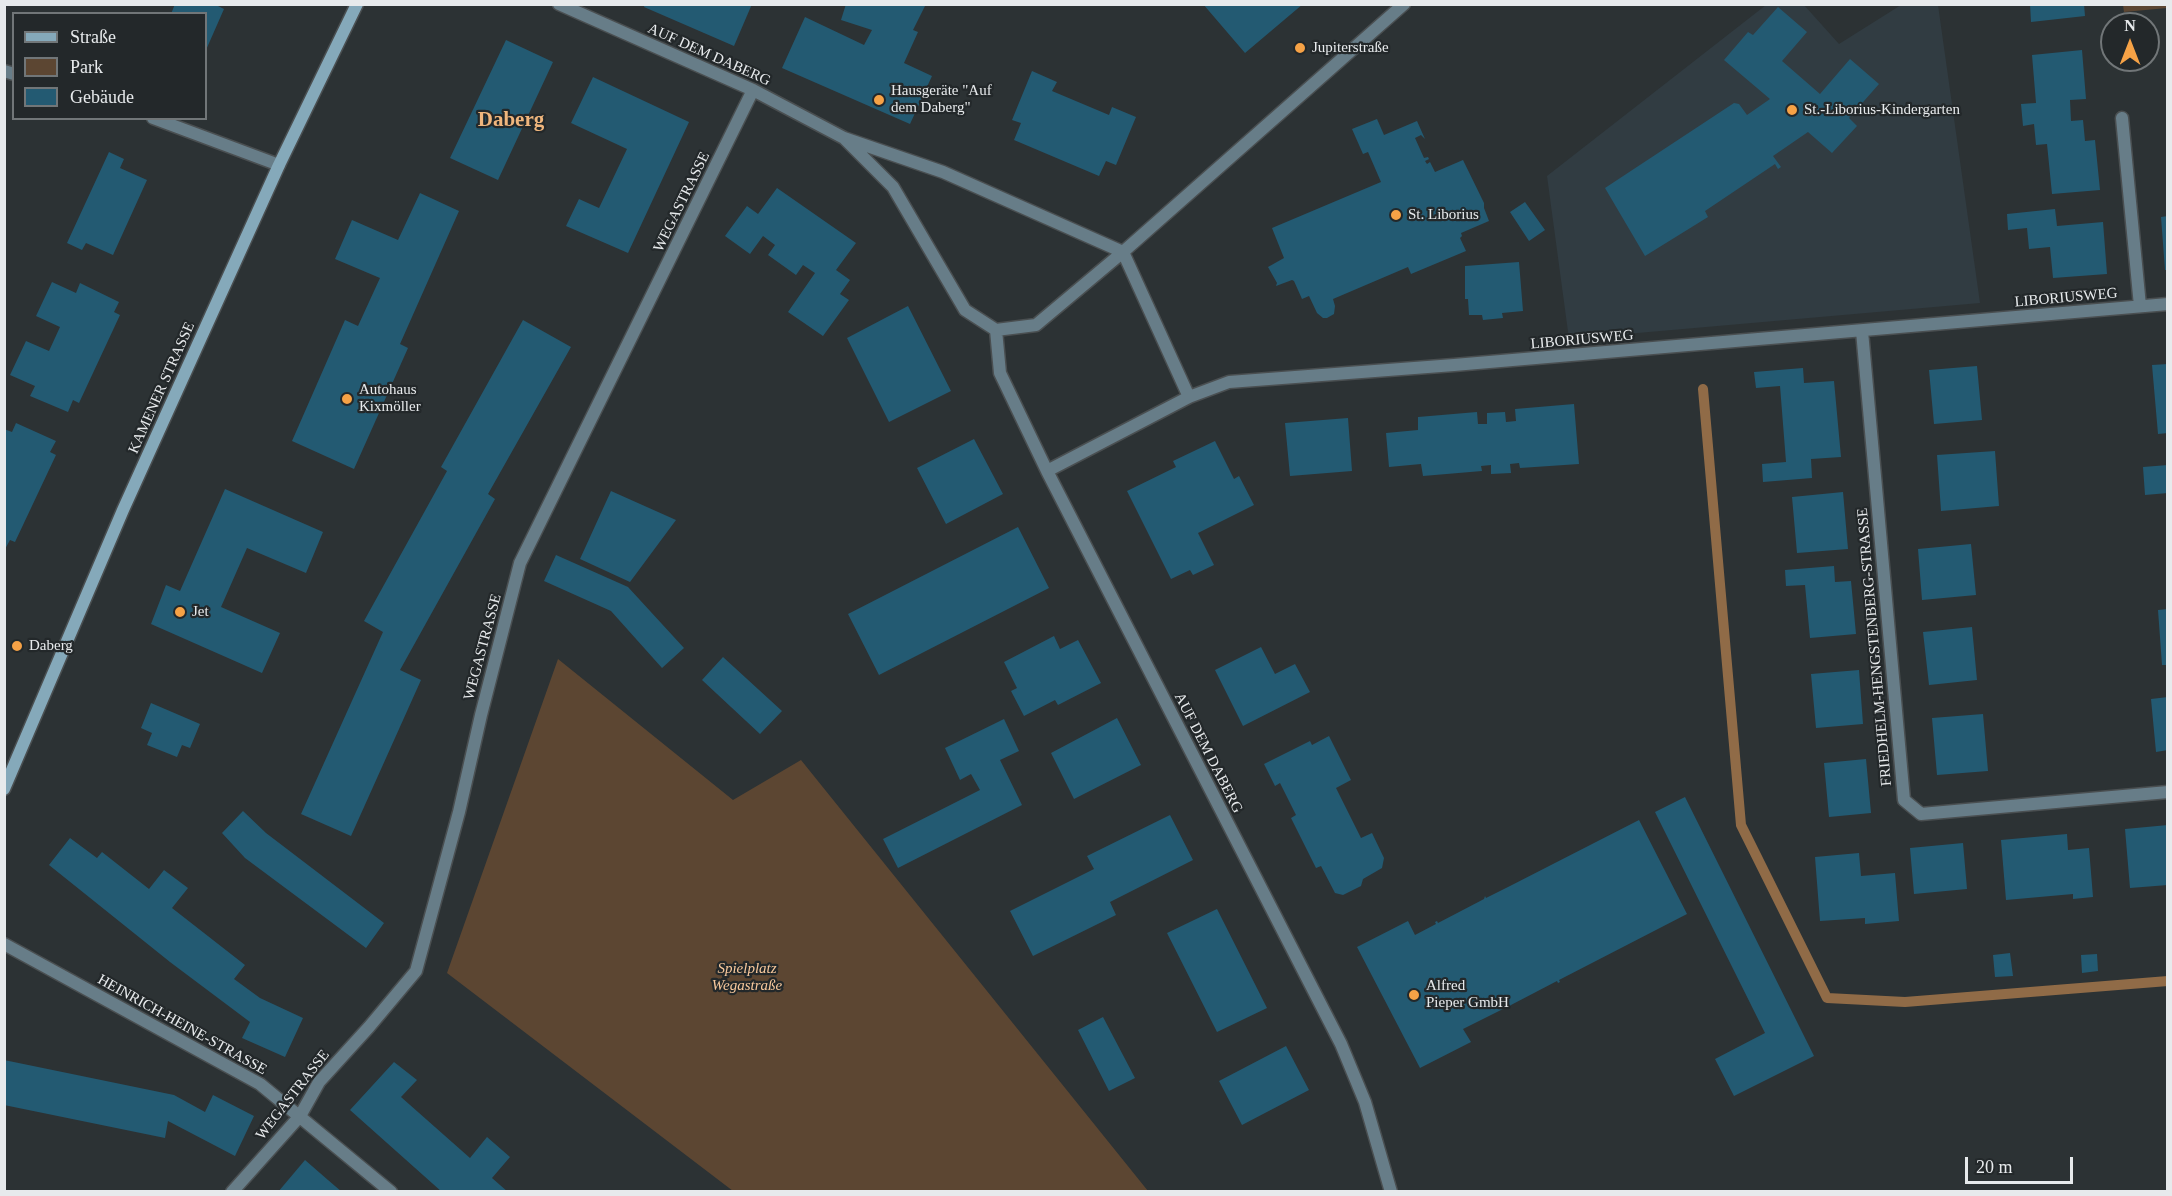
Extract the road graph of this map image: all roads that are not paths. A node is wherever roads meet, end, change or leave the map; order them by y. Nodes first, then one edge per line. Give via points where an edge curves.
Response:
1 (357, 4) edge
2 (559, 4) edge
3 (1404, 4) edge
4 (753, 90) junction
5 (2122, 118) dead end
6 (158, 120) edge
7 (844, 138) junction
8 (279, 165) junction
9 (1123, 252) junction
10 (2168, 304) edge
11 (2140, 306) junction
12 (996, 330) junction
13 (1862, 331) junction
14 (1189, 397) junction
15 (1047, 471) junction
16 (4, 789) edge
17 (2168, 792) edge
18 (4, 944) edge
19 (300, 1116) junction
20 (232, 1191) edge
21 (391, 1191) edge
22 (1391, 1191) edge

1 - 8 main road, KAMENER STRASSE
2 - 4 street, AUF DEM DABERG
3 - 9 street
4 - 7 street, AUF DEM DABERG
4 - 19 street, WEGASTRASSE via 520,563 416,971 318,1082
5 - 11 street, LIBORIUSWEG
6 - 8 street
7 - 9 street, AUF DEM DABERG via 943,172
7 - 12 street, AUF DEM DABERG via 893,187 966,310
8 - 16 main road, KAMENER STRASSE via 123,510
9 - 12 street via 1036,325
9 - 14 street
10 - 11 street, LIBORIUSWEG
11 - 13 street, LIBORIUSWEG
12 - 15 street, AUF DEM DABERG via 1000,373
13 - 14 street, LIBORIUSWEG via 1229,382
13 - 17 street, FRIEDHELM-HENGSTENBERG-STRASSE via 1904,800 1921,814
14 - 15 street, LIBORIUSWEG
15 - 22 street, AUF DEM DABERG via 1341,1044 1365,1102
18 - 19 street, HEINRICH-HEINE-STRASSE via 260,1084
19 - 20 street, WEGASTRASSE
19 - 21 street, HEINRICH-HEINE-STRASSE

